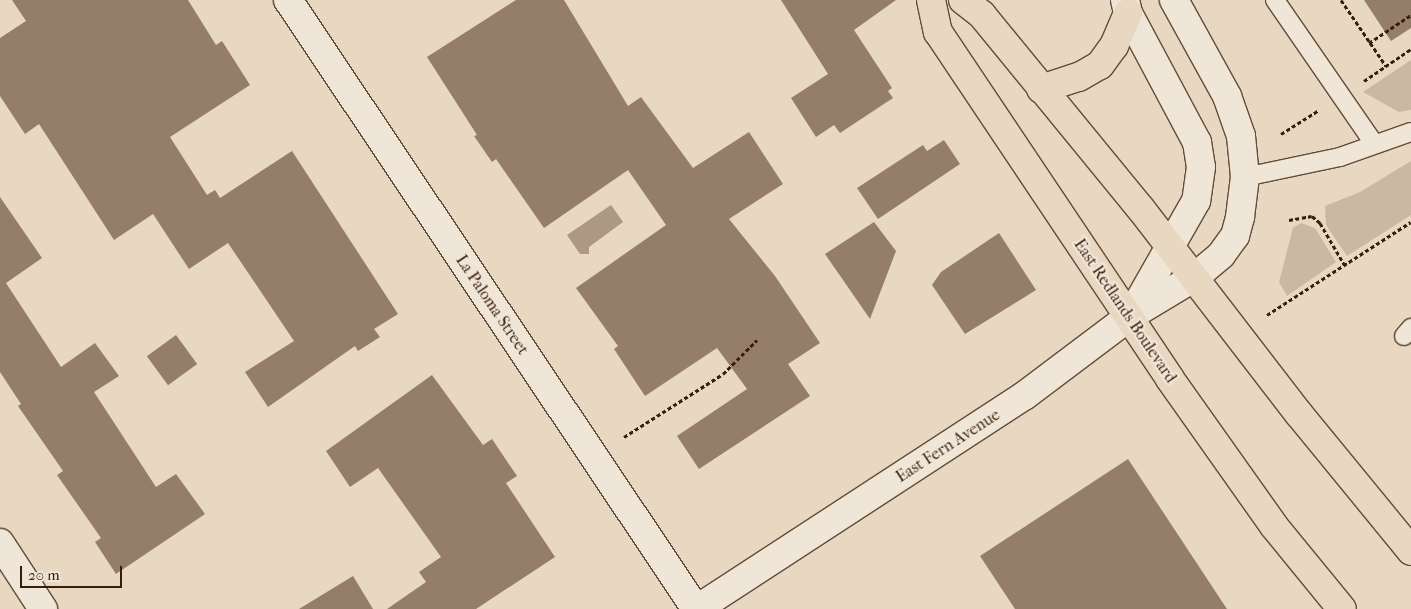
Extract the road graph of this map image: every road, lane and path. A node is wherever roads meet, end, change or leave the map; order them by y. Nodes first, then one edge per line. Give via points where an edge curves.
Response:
1 (288, 0) edge
2 (931, 0) edge
3 (963, 0) edge
4 (1174, 0) edge
5 (1275, 0) edge
6 (1341, 0) edge
7 (1127, 6) edge
8 (1411, 15) edge
9 (1369, 43) junction
10 (1411, 50) edge
11 (1041, 89) junction
12 (1411, 132) edge
13 (1373, 142) junction
14 (1245, 178) junction
15 (1289, 220) dead end
16 (1411, 222) edge
17 (1168, 246) junction
18 (1344, 264) junction
19 (1195, 278) junction
20 (1267, 315) dead end
21 (1130, 316) junction
22 (757, 340) dead end
23 (624, 437) dead end
24 (0, 543) edge
25 (1411, 551) edge
26 (43, 609) edge
27 (696, 609) edge
28 (1342, 609) edge

1 - 27 street, La Paloma Street
2 - 21 main road, East Redlands Boulevard via 938,32
3 - 11 main road via 982,15
4 - 14 street, East Fern Avenue via 1236,115
5 - 13 lane
6 - 9 path
7 - 11 main road via 1114,46 1100,65 1079,77
7 - 17 street via 1197,142 1201,167 1196,201
8 - 9 path
9 - 10 path via 1386,66
11 - 17 main road
12 - 13 lane
13 - 14 lane via 1340,156
14 - 19 street, East Fern Avenue via 1235,236 1221,255
15 - 18 path via 1312,216 1320,223
16 - 18 path
17 - 19 main road
17 - 21 street
18 - 20 path
19 - 21 street, East Fern Avenue
19 - 25 main road via 1299,414
21 - 27 street, East Fern Avenue via 1024,396
21 - 28 main road, East Redlands Boulevard via 1274,526
22 - 23 path via 723,374
24 - 26 street

